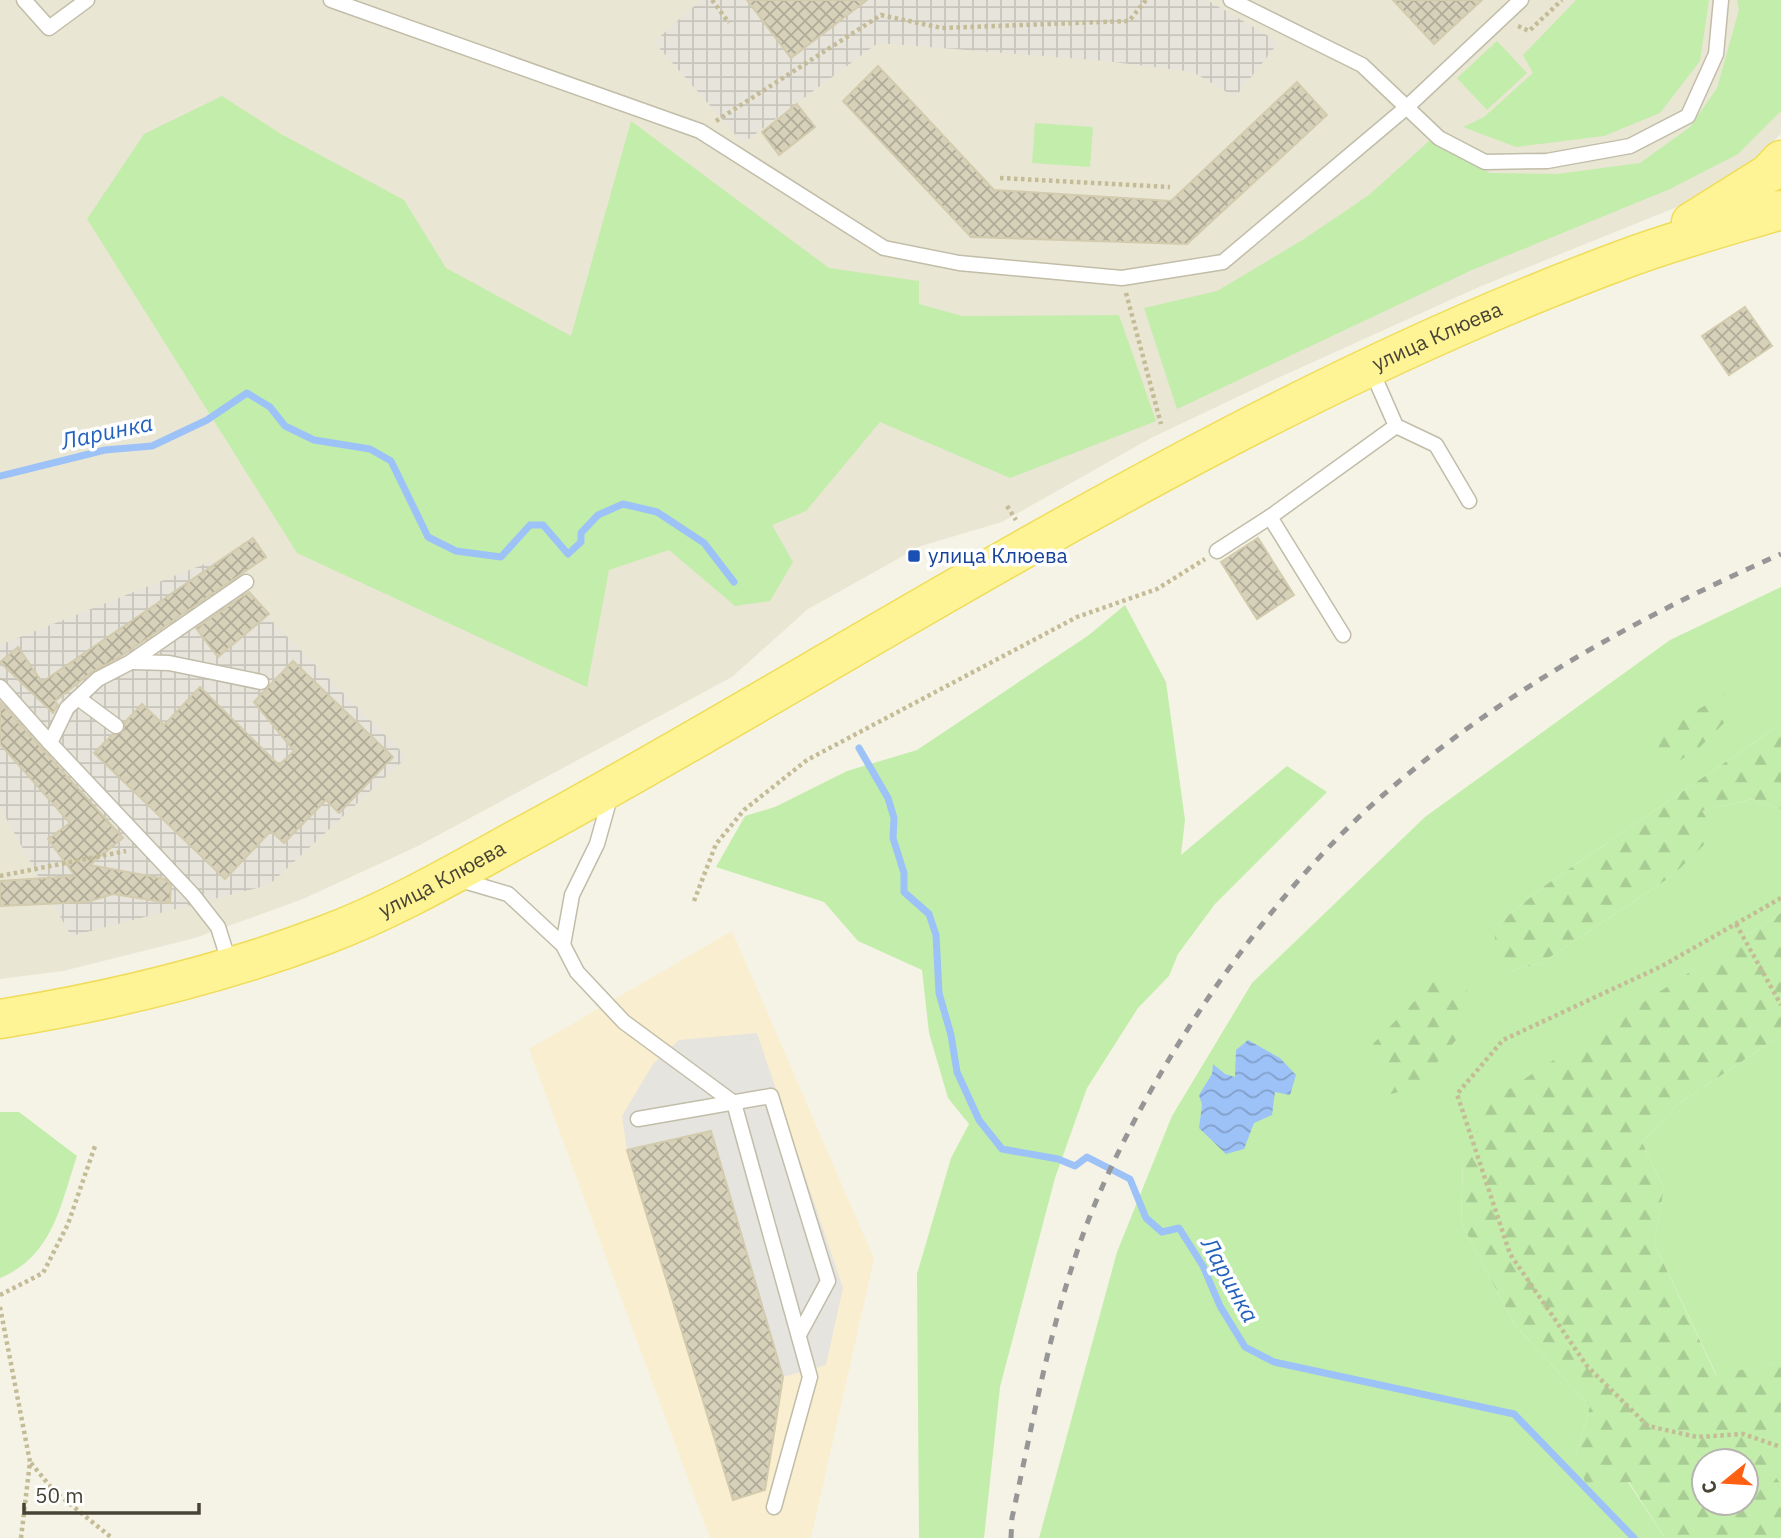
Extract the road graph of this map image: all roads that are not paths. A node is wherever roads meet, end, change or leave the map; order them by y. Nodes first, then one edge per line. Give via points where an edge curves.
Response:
1 (24, 0) edge
2 (87, 0) edge
3 (331, 0) edge
4 (1231, 0) edge
5 (1521, 0) edge
6 (1721, 0) edge
7 (1407, 107) junction
8 (1781, 160) edge
9 (1781, 210) edge
10 (1633, 256) junction
11 (1369, 366) junction
12 (1396, 426) junction
13 (1469, 501) dead end
14 (1270, 517) junction
15 (1217, 551) road end
16 (246, 582) dead end
17 (1343, 635) dead end
18 (128, 663) junction
19 (261, 682) dead end
20 (0, 687) edge
21 (78, 698) junction
22 (116, 726) dead end
23 (50, 743) junction
24 (614, 787) junction
25 (449, 877) junction
26 (563, 945) junction
27 (230, 966) junction
28 (0, 1019) edge
29 (734, 1103) junction
30 (638, 1119) dead end
31 (800, 1334) junction
32 (774, 1507) dead end

1 - 2 lane via 49,28
3 - 7 lane via 700,131 884,247 960,263 1122,278 1223,262
4 - 7 lane via 1362,65
5 - 7 lane
6 - 7 lane via 1716,54 1688,116 1630,146 1547,161 1485,162 1439,138
8 - 10 main road, улица Клюева via 1728,201
9 - 10 main road, улица Клюева
10 - 11 main road, улица Клюева
11 - 12 lane
11 - 24 main road, улица Клюева via 1273,412 1031,544
12 - 13 lane via 1436,445
12 - 14 lane
14 - 15 lane
14 - 17 lane
16 - 18 lane
18 - 19 lane via 169,663
18 - 21 lane via 98,679
20 - 23 lane
21 - 22 lane
21 - 23 lane via 67,708
23 - 27 lane via 193,895 218,927
24 - 25 main road, улица Клюева
24 - 26 lane via 597,844 572,895
25 - 26 lane via 508,894
25 - 27 main road, улица Клюева via 328,934
26 - 29 lane via 577,972 624,1022
27 - 28 main road, улица Клюева via 82,1006
29 - 30 lane
29 - 31 lane
29 - 31 lane via 771,1096 828,1281
31 - 32 lane via 810,1377

